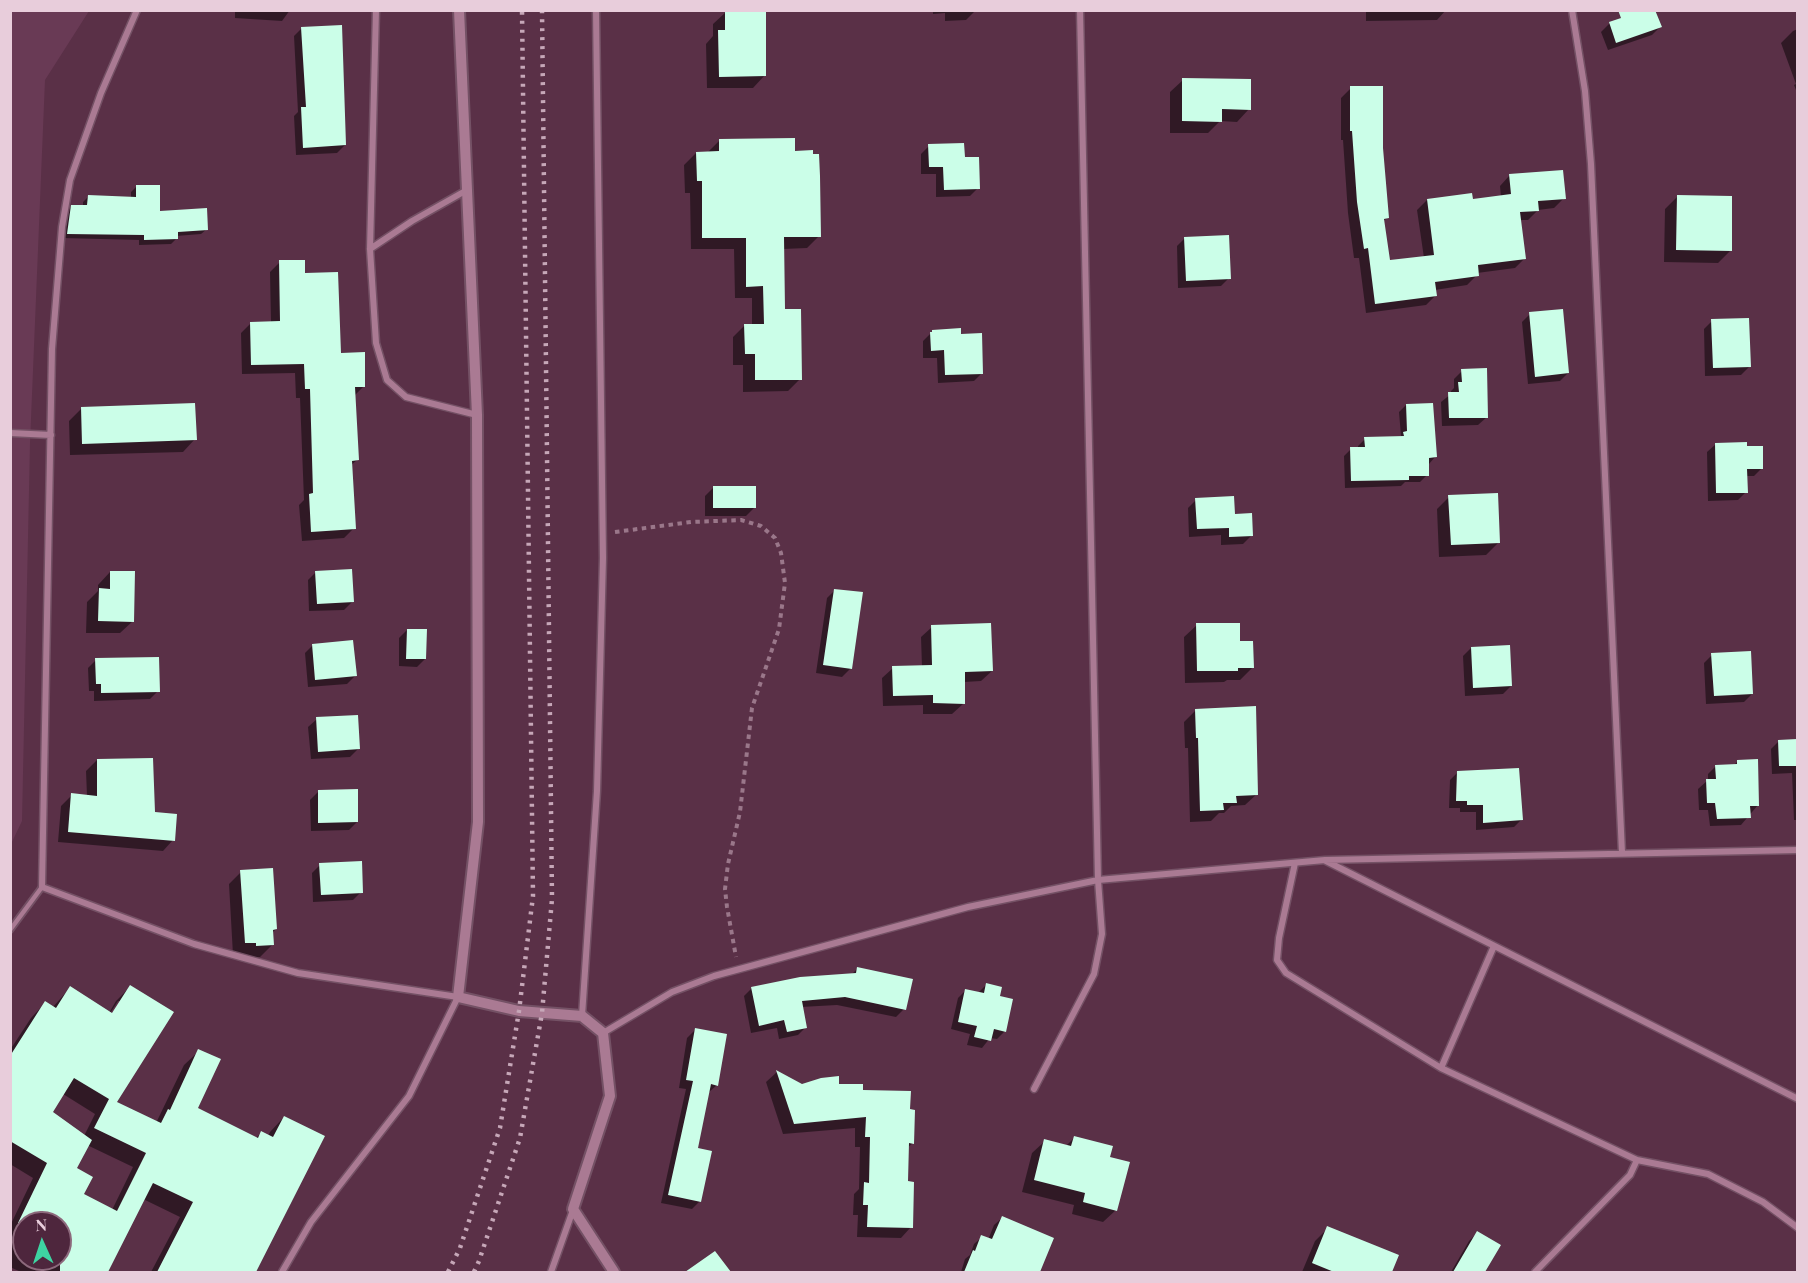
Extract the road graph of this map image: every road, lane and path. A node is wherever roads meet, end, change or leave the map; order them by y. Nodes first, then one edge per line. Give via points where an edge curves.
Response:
1 (137, 10) edge
2 (376, 10) edge
3 (459, 10) edge
4 (596, 10) edge
5 (1080, 10) edge
6 (1572, 10) edge
7 (467, 190) junction
8 (370, 249) junction
9 (477, 415) junction
10 (10, 433) edge
11 (51, 435) junction
12 (602, 533) junction
13 (1797, 850) edge
14 (1622, 853) junction
15 (1325, 860) junction
16 (1295, 863) junction
17 (1098, 880) junction
18 (42, 886) junction
19 (10, 930) edge
20 (1494, 946) junction
21 (738, 970) junction
22 (458, 997) junction
23 (582, 1016) junction
24 (603, 1033) junction
25 (1441, 1068) junction
26 (1034, 1089) dead end
27 (1797, 1100) edge
28 (1637, 1160) junction
29 (573, 1209) junction
30 (1797, 1228) edge
31 (282, 1272) edge
32 (551, 1272) edge
33 (614, 1272) edge
34 (1535, 1272) edge

1 - 11 street via 101,93 70,180 52,349
2 - 8 street
3 - 7 street
4 - 12 street
5 - 17 street
6 - 14 street via 1591,164
7 - 8 street
7 - 9 street
8 - 9 street via 376,343 387,380 406,397
9 - 22 street via 478,822
10 - 11 street
11 - 18 street
12 - 21 path via 741,520 761,526 775,538 781,553 785,583 779,629 752,708 740,812 725,889
12 - 23 street via 597,791
13 - 14 street
14 - 15 street
15 - 16 street
15 - 20 street
16 - 17 street
16 - 25 street via 1277,960 1286,974
17 - 21 street via 968,907
17 - 26 street via 1102,934 1094,974
18 - 19 lane
18 - 22 street via 194,945 298,973
20 - 25 street
20 - 27 street
21 - 24 street via 672,992
22 - 23 street via 519,1011
22 - 31 street via 409,1096 311,1222
23 - 24 street
24 - 29 street via 610,1096
25 - 28 street
28 - 30 street via 1708,1174 1763,1202
28 - 34 street via 1630,1175
29 - 32 street
29 - 33 street

